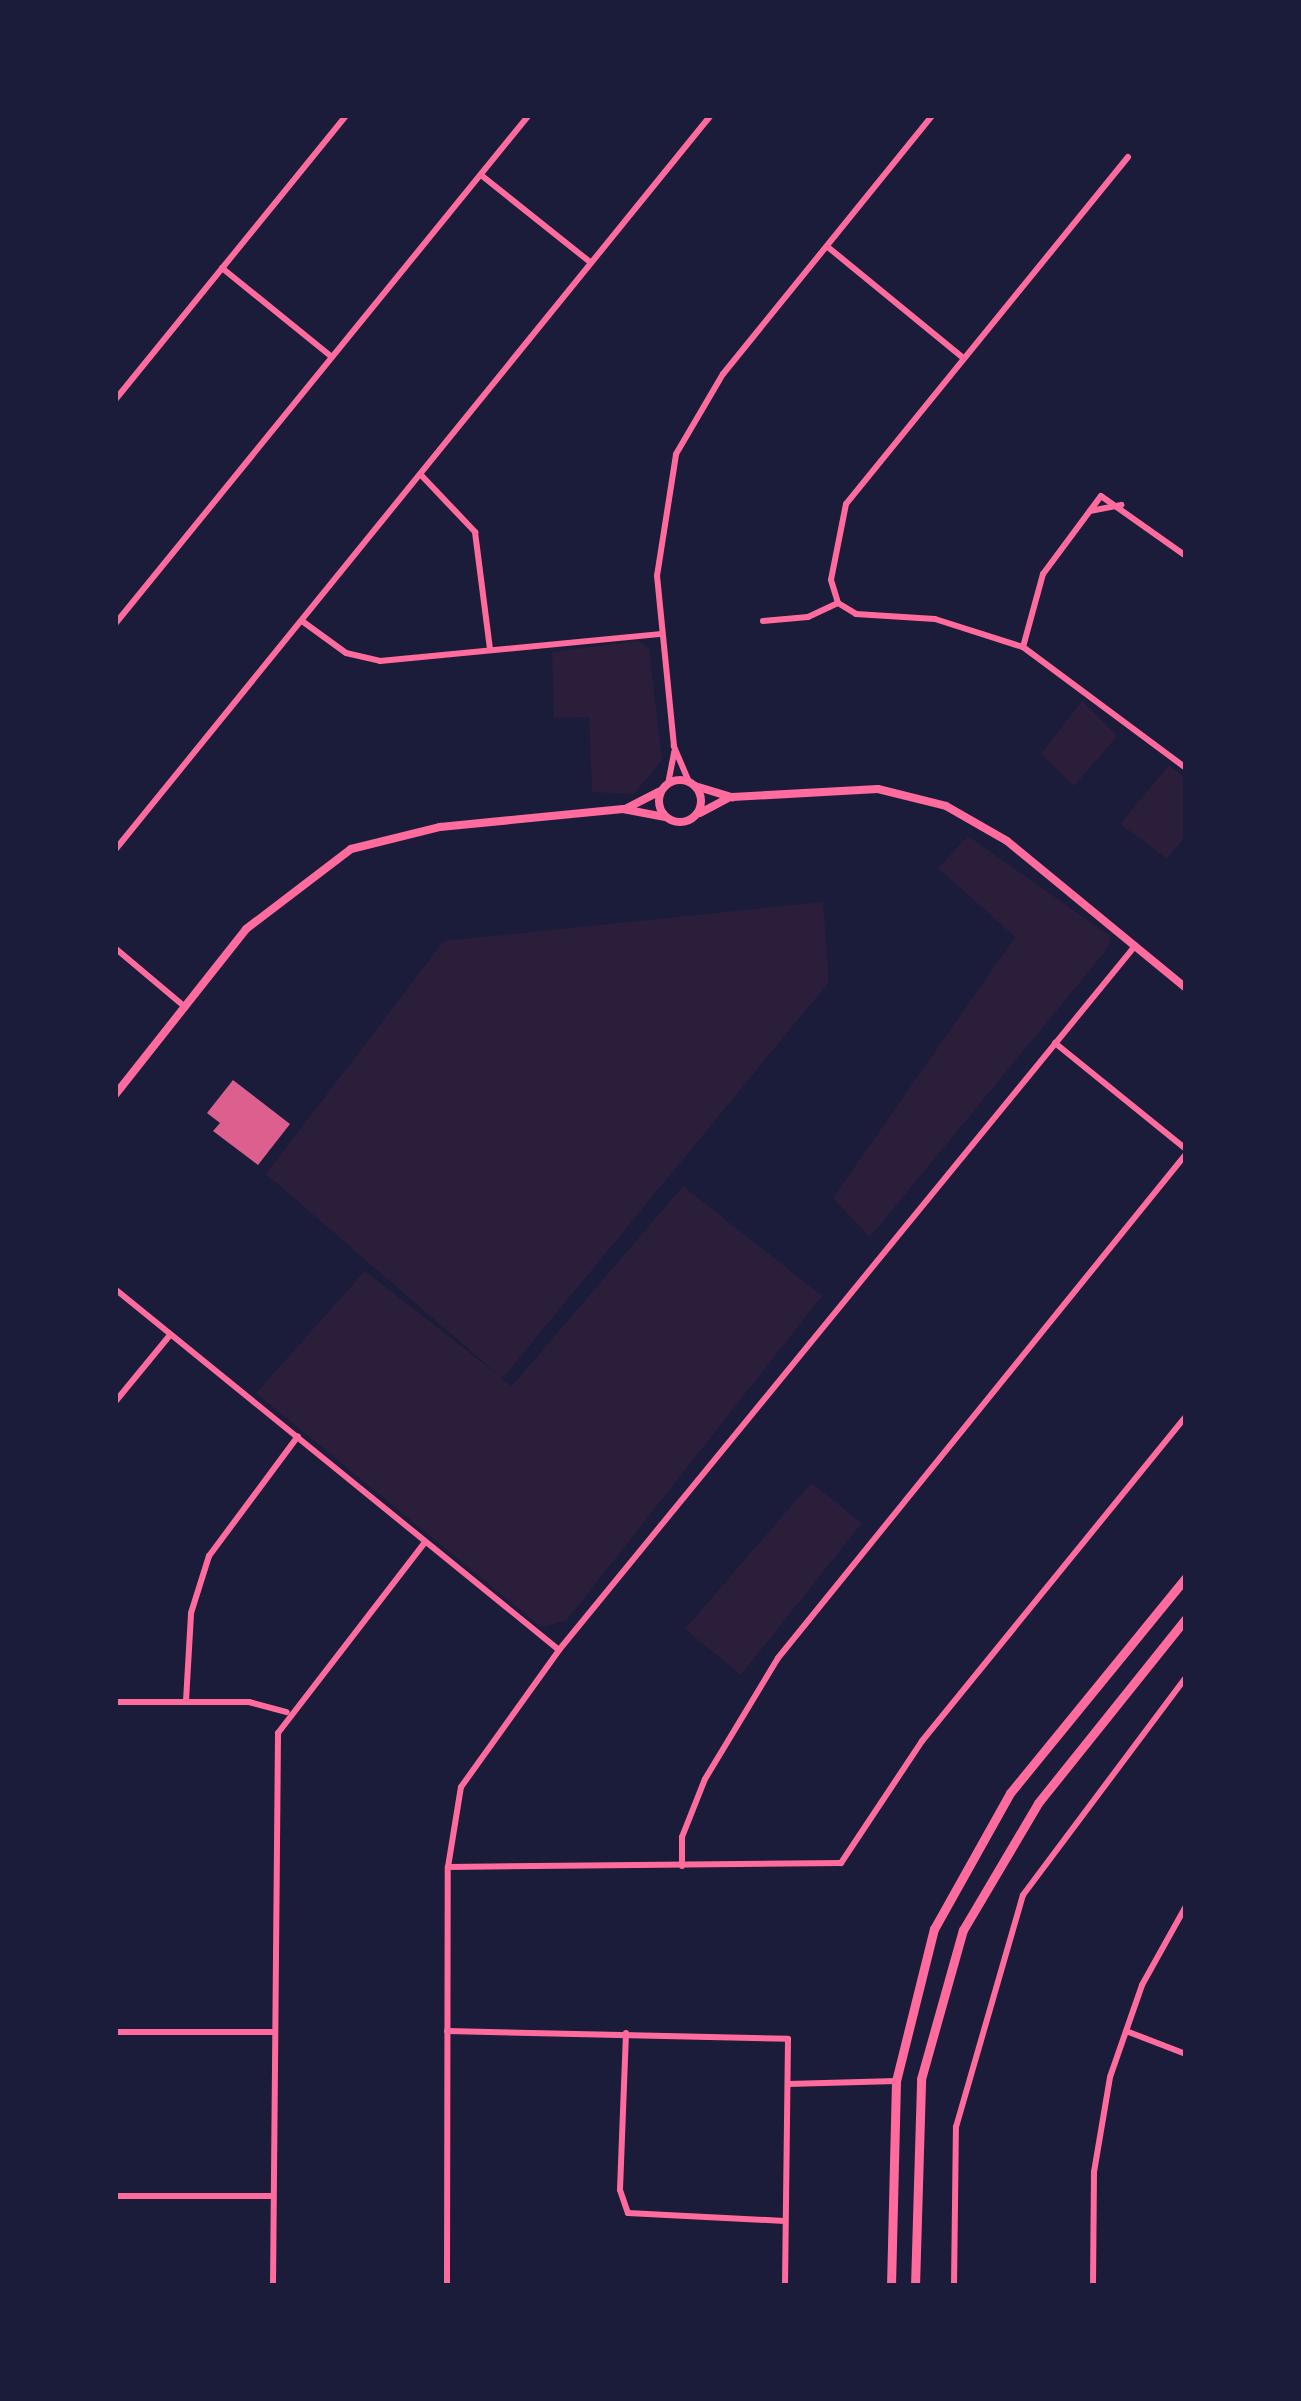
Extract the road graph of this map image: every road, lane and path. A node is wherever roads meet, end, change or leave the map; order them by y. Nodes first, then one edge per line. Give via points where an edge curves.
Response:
1 (346, 115) edge
2 (529, 115) edge
3 (711, 115) edge
4 (933, 115) edge
5 (1128, 157) dead end
6 (480, 176) junction
7 (829, 248) junction
8 (590, 262) junction
9 (222, 268) junction
10 (962, 356) junction
11 (332, 357) junction
12 (115, 400) edge
13 (421, 476) junction
14 (1186, 556) edge
15 (838, 603) junction
16 (302, 621) junction
17 (763, 621) dead end
18 (115, 624) edge
19 (662, 634) junction
20 (1023, 647) junction
21 (490, 649) junction
22 (674, 746) junction
23 (1186, 768) edge
24 (692, 784) junction
25 (665, 787) junction
26 (732, 797) junction
27 (623, 809) junction
28 (698, 814) junction
29 (665, 817) junction
30 (115, 850) edge
31 (1135, 946) junction
32 (115, 948) edge
33 (1186, 988) edge
34 (186, 1008) junction
35 (1054, 1042) junction
36 (115, 1096) edge
37 (1186, 1151) edge
38 (115, 1289) edge
39 (170, 1336) junction
40 (115, 1402) edge
41 (1186, 1416) edge
42 (298, 1436) junction
43 (425, 1542) junction
44 (1186, 1578) edge
45 (1186, 1618) edge
46 (559, 1650) junction
47 (1186, 1677) edge
48 (186, 1701) junction
49 (115, 1702) edge
50 (287, 1712) junction
51 (682, 1866) junction
52 (448, 1867) junction
53 (1186, 1906) edge
54 (447, 2031) junction
55 (1126, 2031) junction
56 (115, 2032) edge
57 (273, 2032) junction
58 (626, 2033) junction
59 (1186, 2054) edge
60 (896, 2081) junction
61 (788, 2084) junction
62 (115, 2196) edge
63 (273, 2196) junction
64 (785, 2221) junction
65 (273, 2286) edge
66 (448, 2286) edge
67 (785, 2286) edge
68 (891, 2286) edge
69 (915, 2286) edge
70 (954, 2286) edge
71 (1094, 2286) edge

1 - 9 street
2 - 6 street
3 - 8 street
4 - 7 street
5 - 10 street
6 - 8 street
6 - 11 street
7 - 10 street
7 - 19 street via 704,399 676,454 657,545
8 - 13 street
9 - 11 street
9 - 12 street
10 - 15 street via 846,504 832,544
11 - 18 street
13 - 16 street
13 - 21 street via 474,532
14 - 20 street via 1107,495 1043,574
15 - 17 street via 808,617
15 - 20 street via 856,614 935,620
16 - 21 street via 362,659
16 - 30 street
19 - 21 street
19 - 22 street
20 - 23 street
22 - 24 street
22 - 25 street
24 - 25 street
24 - 26 street
24 - 28 street
25 - 27 street
25 - 29 street
26 - 28 street
26 - 31 street via 878,789 946,806 1007,842
27 - 29 street
27 - 34 street via 417,830 351,849 278,896
28 - 29 street
31 - 33 street
31 - 35 street
32 - 34 street
34 - 36 street
35 - 37 street
35 - 46 street
37 - 51 street via 769,1671 706,1780 682,1837
38 - 39 street
39 - 40 street
39 - 42 street
41 - 51 street via 922,1740 853,1855 827,1868
42 - 43 street
42 - 48 street via 209,1556 191,1613
43 - 46 street
43 - 50 street
44 - 60 main road via 1010,1793 966,1865 915,1983
45 - 69 main road via 1038,1803 963,1930 921,2078
46 - 52 street via 460,1787
47 - 70 street via 1023,1895 956,2127
48 - 49 street
48 - 50 street
50 - 57 street via 274,1756
51 - 52 street
52 - 54 street
53 - 55 street
54 - 58 street
54 - 66 street
55 - 59 street
55 - 71 street via 1099,2124
56 - 57 street
57 - 63 street
58 - 61 street via 782,2034 792,2046
58 - 64 street via 620,2190 628,2213
60 - 61 street
60 - 68 main road
61 - 64 street
62 - 63 street
63 - 65 street
64 - 67 street

